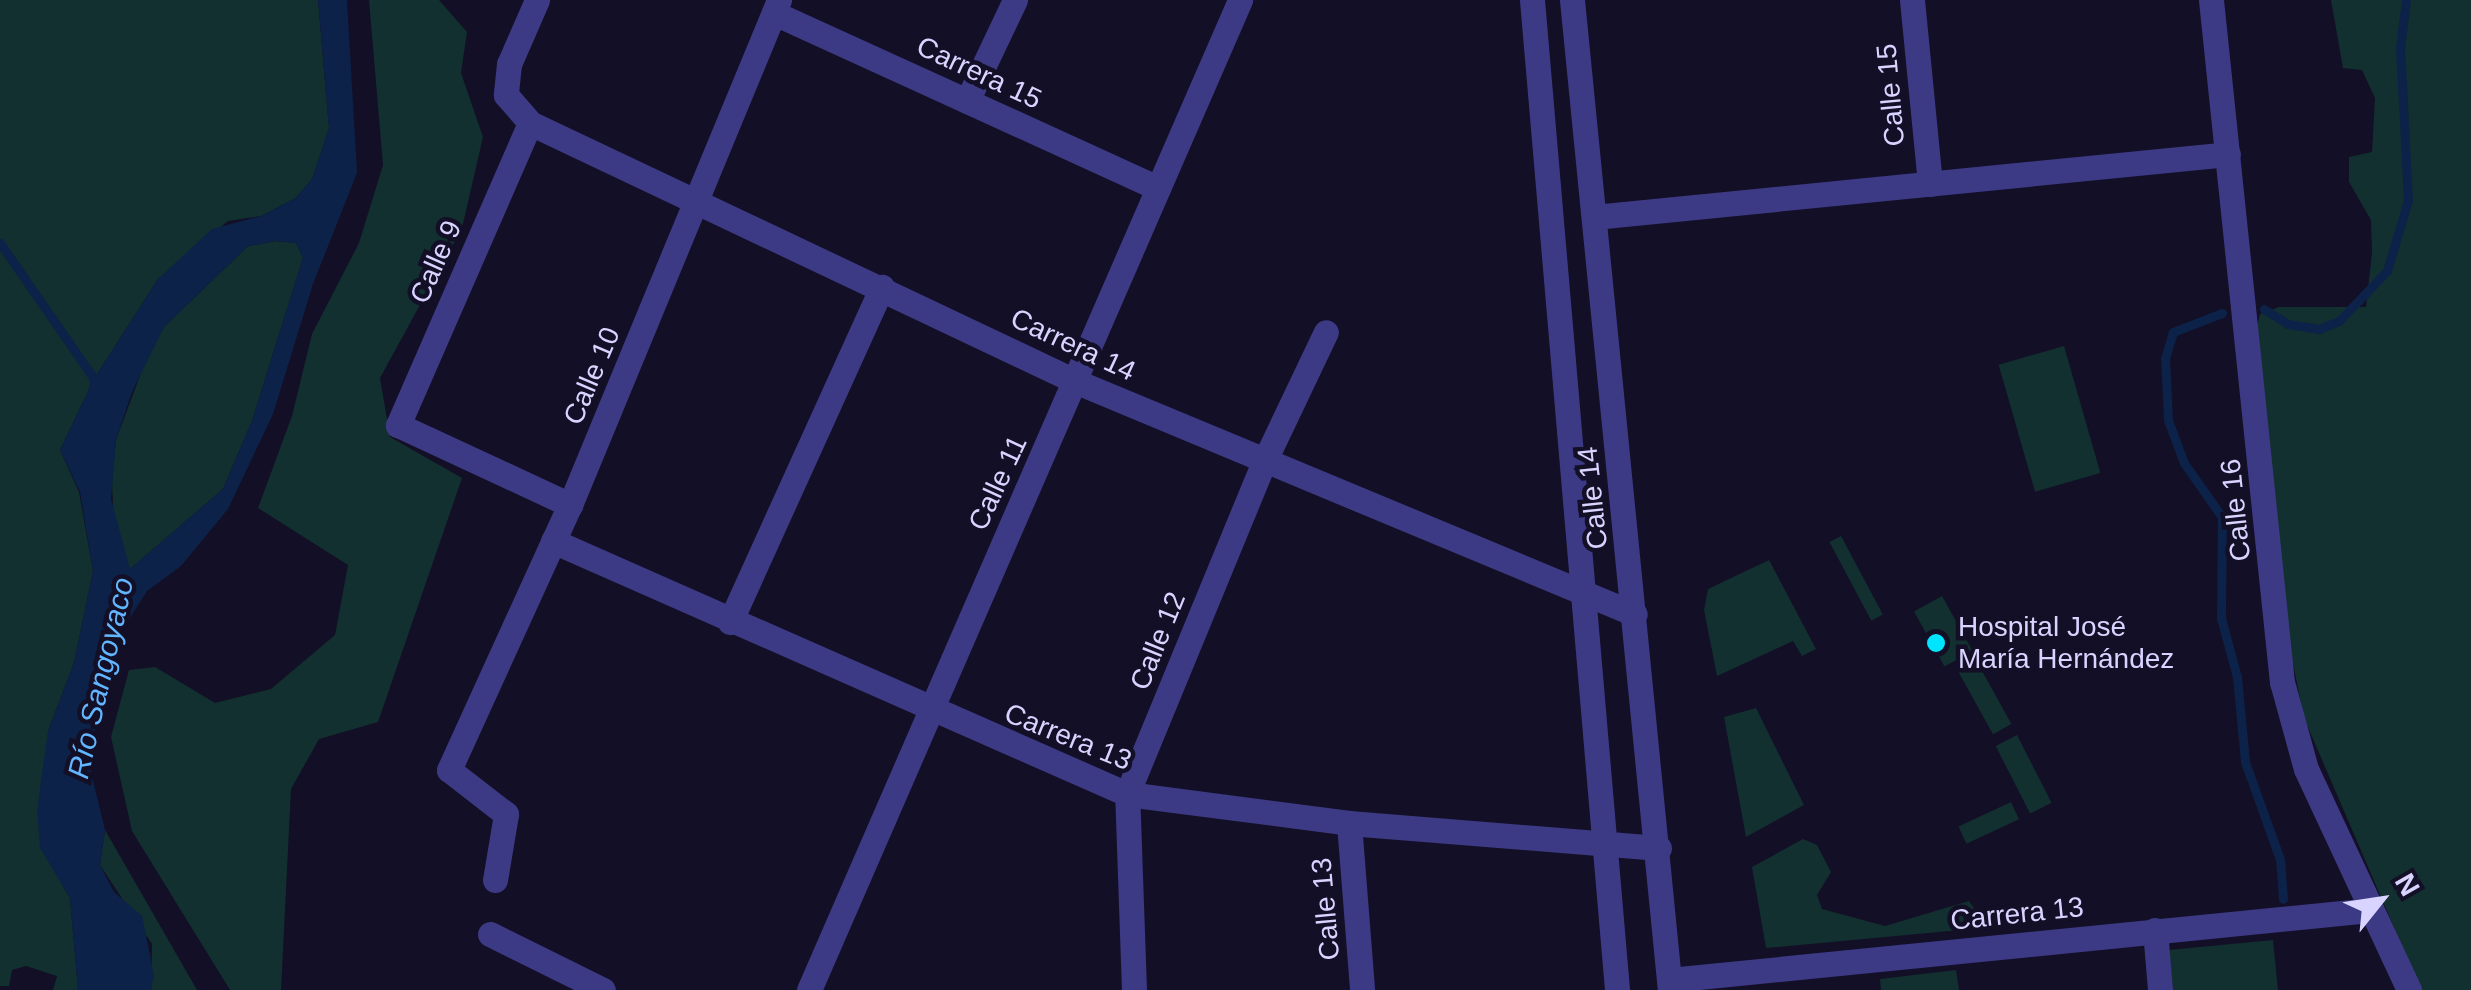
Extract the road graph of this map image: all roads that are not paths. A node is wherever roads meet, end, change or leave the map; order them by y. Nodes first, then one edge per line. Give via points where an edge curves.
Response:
1 (537, 0) edge
2 (1014, 0) edge
3 (1240, 0) edge
4 (1532, 0) edge
5 (1572, 0) edge
6 (1912, 0) edge
7 (2211, 0) edge
8 (776, 6) edge
9 (967, 101) junction
10 (530, 123) junction
11 (2228, 154) junction
12 (1930, 184) junction
13 (1158, 188) junction
14 (698, 200) junction
15 (1594, 217) junction
16 (882, 287) junction
17 (1326, 332) dead end
18 (1077, 382) junction
19 (1264, 464) junction
20 (570, 505) junction
21 (553, 540) junction
22 (1578, 595) junction
23 (1635, 614) junction
24 (730, 622) junction
25 (926, 711) junction
26 (1127, 794) junction
27 (1349, 822) junction
28 (1603, 848) junction
29 (1659, 848) junction
30 (496, 880) dead end
31 (2370, 910) junction
32 (2155, 930) junction
33 (490, 934) dead end
34 (1670, 985) edge
35 (594, 988) edge
36 (809, 990) edge
37 (1134, 990) edge
38 (1362, 990) edge
39 (1617, 990) edge
40 (2160, 990) edge
41 (2409, 990) edge

1 - 10 street, Carrera 14 via 509,64 506,95
2 - 9 street
3 - 13 street, Calle 11
4 - 22 street, Calle 14
5 - 15 street, Calle 14
6 - 12 street, Calle 15
7 - 11 street, Calle 16
8 - 9 street, Carrera 15
8 - 14 street, Calle 10
9 - 13 street, Carrera 15
10 - 14 street, Carrera 14
10 - 20 street, Calle 9 via 398,425
11 - 12 street
11 - 31 street, Calle 16 via 2282,682 2306,770
12 - 15 street
13 - 18 street, Calle 11
14 - 16 street, Carrera 14
14 - 20 street, Calle 10
15 - 23 street, Calle 14
16 - 18 street, Carrera 14
16 - 24 street
17 - 19 street, Calle 12
18 - 19 street, Carrera 14
18 - 25 street, Calle 11
19 - 22 street, Carrera 14
19 - 26 street, Calle 12
20 - 21 street, Calle 10
21 - 24 street, Carrera 13
21 - 30 street, Calle 10 via 449,770 506,814
22 - 23 street, Carrera 14
22 - 28 street, Calle 14
23 - 29 street, Calle 14
24 - 25 street, Carrera 13
25 - 26 street, Carrera 13
25 - 36 street, Calle 11
26 - 27 street, Carrera 13
26 - 37 street, Calle 12
27 - 28 street, Carrera 13
27 - 38 street, Calle 13
28 - 29 street, Carrera 13
28 - 39 street, Calle 14
29 - 34 street, Calle 14
31 - 32 street, Carrera 13
31 - 41 street, Calle 16
32 - 34 street, Carrera 13
32 - 40 street
33 - 35 street

